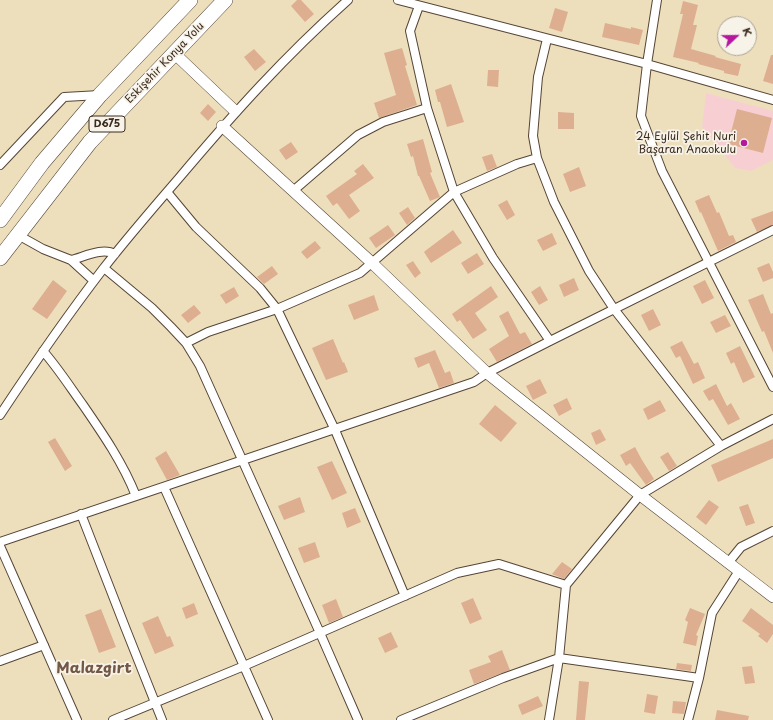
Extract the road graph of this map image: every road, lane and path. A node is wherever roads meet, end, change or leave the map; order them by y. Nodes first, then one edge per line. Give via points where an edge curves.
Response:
1 (190, 0) edge
2 (225, 0) edge
3 (348, 0) edge
4 (398, 0) edge
5 (657, 0) edge
6 (419, 6) junction
7 (547, 39) junction
8 (174, 53) junction
9 (647, 64) junction
10 (100, 95) junction
11 (773, 100) edge
12 (428, 108) junction
13 (235, 111) junction
14 (222, 126) junction
15 (537, 158) junction
16 (0, 165) edge
17 (293, 191) junction
18 (166, 192) junction
19 (454, 192) junction
20 (0, 220) edge
21 (773, 230) edge
22 (18, 235) junction
23 (115, 254) junction
24 (0, 258) edge
25 (70, 260) junction
26 (709, 261) junction
27 (371, 262) junction
28 (104, 268) junction
29 (94, 281) junction
30 (277, 309) junction
31 (614, 309) junction
32 (550, 341) junction
33 (186, 343) junction
34 (42, 351) junction
35 (487, 373) junction
36 (773, 387) edge
37 (0, 415) edge
38 (773, 419) edge
39 (335, 430) junction
40 (721, 446) junction
41 (243, 460) junction
42 (164, 487) junction
43 (640, 495) junction
44 (136, 496) junction
45 (81, 514) junction
46 (773, 531) edge
47 (0, 542) edge
48 (0, 546) edge
49 (728, 563) junction
50 (739, 571) junction
51 (566, 585) junction
52 (405, 596) junction
53 (773, 597) edge
54 (320, 633) junction
55 (44, 645) junction
56 (559, 658) junction
57 (0, 661) edge
58 (244, 666) junction
59 (699, 678) junction
60 (154, 702) junction
61 (77, 720) edge
62 (113, 720) edge
63 (162, 720) edge
64 (268, 720) edge
65 (358, 720) edge
66 (401, 720) edge
67 (549, 720) edge
68 (688, 720) edge

1 - 10 highway, D675
2 - 8 highway, Eskişehir Konya Yolu / D675
3 - 13 street via 311,32
4 - 6 street
5 - 9 street
6 - 7 street
6 - 12 street via 410,31
7 - 9 street
7 - 15 street via 538,77 533,136
8 - 13 street
8 - 22 highway, Eskişehir Konya Yolu / D675 via 90,142
9 - 11 street
9 - 26 street via 641,116 662,171
10 - 16 street via 64,97
10 - 20 highway, D675 via 42,163
12 - 17 street via 383,122 358,136
12 - 19 street
13 - 14 street
14 - 17 street
14 - 18 street
15 - 19 street via 517,164
15 - 31 street via 554,202 589,271
17 - 27 street
18 - 23 street
18 - 30 street via 196,227 260,288
19 - 27 street
19 - 32 street via 493,258
21 - 26 street
22 - 24 highway, Eskişehir Konya Yolu / D675
22 - 25 street
23 - 25 street via 102,252
23 - 28 street
25 - 29 street
26 - 31 street
26 - 36 street
27 - 30 street via 360,273
27 - 35 street
28 - 29 street
28 - 33 street via 152,308
29 - 34 street
30 - 33 street via 208,332
30 - 39 street
31 - 32 street
31 - 40 street
32 - 35 street
33 - 41 street via 203,372
34 - 37 street
34 - 44 street via 55,364 104,436
35 - 39 street via 474,382 448,392
35 - 43 street
38 - 40 street
39 - 41 street
39 - 52 street
40 - 43 street
41 - 42 street
41 - 54 street
42 - 44 street
42 - 58 street
43 - 49 street
43 - 51 street
44 - 45 street
45 - 47 street
45 - 60 street
46 - 49 street via 741,547
48 - 55 street
49 - 50 street
50 - 53 street
50 - 59 street via 712,613
51 - 52 street via 499,564 457,573
51 - 56 street
52 - 54 street
54 - 58 street
54 - 65 street
55 - 57 street
55 - 61 street
56 - 59 street
56 - 66 street
56 - 67 street
58 - 60 street
58 - 64 street
59 - 68 street
60 - 62 street
60 - 63 street

